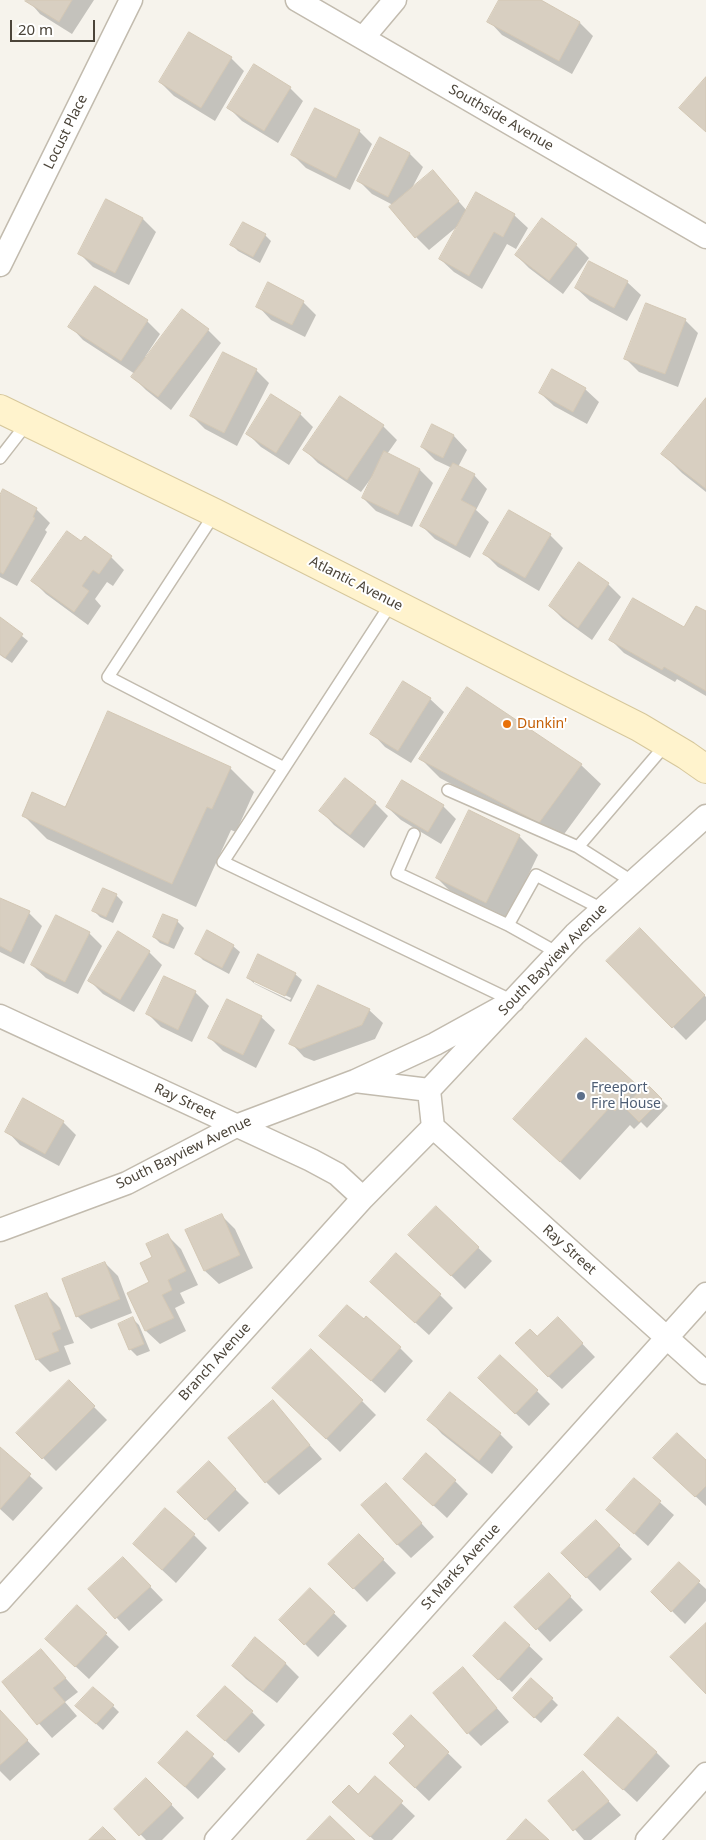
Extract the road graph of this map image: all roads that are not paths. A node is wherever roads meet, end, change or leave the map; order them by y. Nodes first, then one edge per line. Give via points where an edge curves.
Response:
1 (131, 0) edge
2 (297, 0) edge
3 (395, 0) edge
4 (363, 38) junction
5 (706, 237) edge
6 (0, 265) edge
7 (0, 409) edge
8 (28, 422) junction
9 (0, 458) edge
10 (215, 512) junction
11 (392, 602) junction
12 (667, 743) junction
13 (284, 768) junction
14 (706, 769) edge
15 (448, 790) dead end
16 (706, 816) edge
17 (414, 834) dead end
18 (578, 847) junction
19 (633, 882) junction
20 (602, 909) junction
21 (508, 925) junction
22 (558, 953) junction
23 (513, 1001) junction
24 (0, 1016) edge
25 (355, 1081) junction
26 (429, 1090) junction
27 (236, 1126) junction
28 (433, 1127) junction
29 (363, 1198) junction
30 (0, 1230) edge
31 (706, 1294) edge
32 (667, 1338) junction
33 (706, 1373) edge
34 (0, 1601) edge
35 (706, 1774) edge
36 (216, 1840) edge
37 (647, 1840) edge

1 - 6 street, Locust Place
2 - 4 street, Southside Avenue
3 - 4 street
4 - 5 street, Southside Avenue
7 - 8 main road, Atlantic Avenue
8 - 9 lane
8 - 10 main road, Atlantic Avenue
10 - 11 main road, Atlantic Avenue
10 - 13 lane via 108,677
11 - 12 main road, Atlantic Avenue
11 - 13 lane
12 - 14 main road, Atlantic Avenue
12 - 18 lane
13 - 23 lane via 222,862
15 - 18 lane
16 - 19 street, South Bayview Avenue
17 - 21 lane via 397,873
18 - 19 lane
19 - 20 street, South Bayview Avenue
20 - 21 lane via 536,875
20 - 22 street, South Bayview Avenue
21 - 22 lane
22 - 23 street, South Bayview Avenue
23 - 25 street via 435,1044
23 - 26 street, South Bayview Avenue
24 - 27 street, Ray Street
25 - 26 street, South Bayview Avenue
25 - 27 street, South Bayview Avenue
26 - 28 street
27 - 29 street, Ray Street via 337,1174
27 - 30 street, South Bayview Avenue via 127,1183
28 - 29 street, Branch Avenue
28 - 32 street, Ray Street
29 - 34 street, Branch Avenue
31 - 32 street, St Marks Avenue
32 - 33 street, Ray Street
32 - 36 street, St Marks Avenue
35 - 37 street

